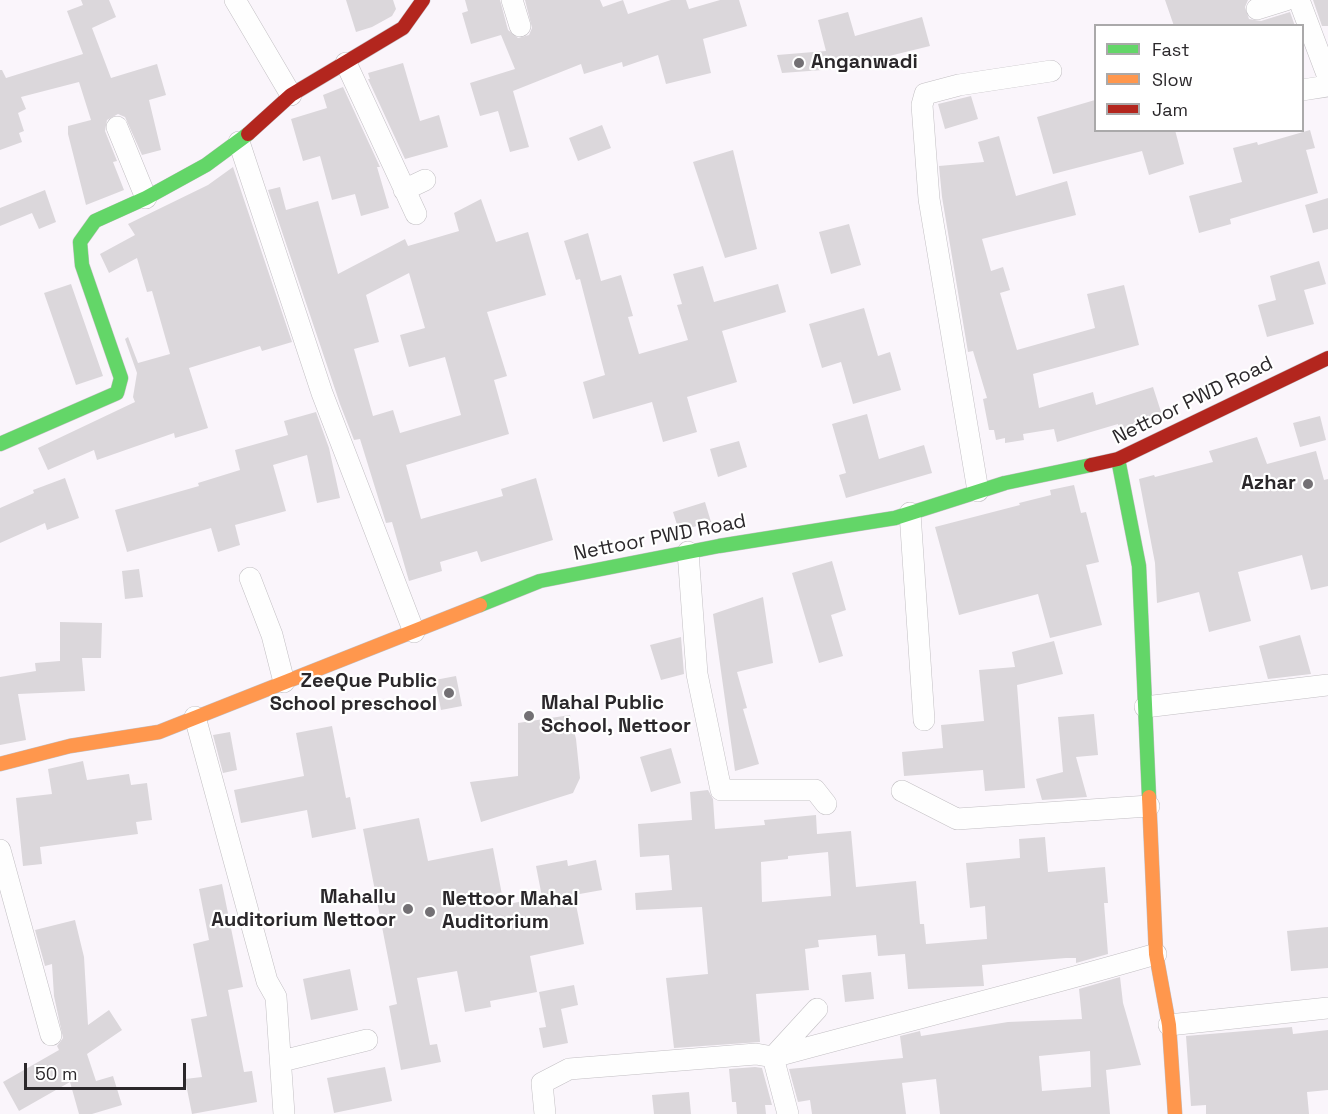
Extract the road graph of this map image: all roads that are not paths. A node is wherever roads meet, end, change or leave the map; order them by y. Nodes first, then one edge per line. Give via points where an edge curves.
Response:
1 (235, 0) edge
2 (423, 0) edge
3 (512, 0) edge
4 (1286, 0) edge
5 (1299, 0) edge
6 (1257, 9) dead end
7 (520, 26) dead end
8 (346, 63) junction
9 (1051, 71) dead end
10 (1328, 77) edge
11 (1328, 86) edge
12 (1304, 90) edge
13 (291, 96) junction
14 (117, 127) dead end
15 (239, 142) junction
16 (425, 180) dead end
17 (404, 190) junction
18 (146, 198) junction
19 (416, 214) dead end
20 (1328, 358) edge
21 (0, 444) edge
22 (1118, 459) junction
23 (978, 491) junction
24 (910, 513) junction
25 (688, 552) junction
26 (250, 578) dead end
27 (414, 632) junction
28 (284, 681) junction
29 (1328, 685) edge
30 (1145, 707) junction
31 (195, 717) junction
32 (924, 720) dead end
33 (0, 764) edge
34 (902, 791) dead end
35 (826, 804) dead end
36 (1149, 806) junction
37 (0, 850) edge
38 (1156, 954) junction
39 (1328, 1008) edge
40 (817, 1009) dead end
41 (1168, 1025) junction
42 (51, 1035) dead end
43 (368, 1040) dead end
44 (773, 1057) junction
45 (282, 1061) junction
46 (284, 1114) edge
47 (545, 1114) edge
48 (788, 1114) edge
49 (1175, 1114) edge

1 - 13 street
2 - 8 street via 403,28
3 - 7 street
4 - 6 street
5 - 10 street
8 - 13 street
8 - 17 street
9 - 23 street via 959,85 925,94 922,105 929,199
11 - 12 street
13 - 15 street
14 - 18 street
15 - 18 street
15 - 27 street via 322,393
16 - 17 street
17 - 19 street
18 - 21 street via 95,221 80,242 82,265 121,378 117,393
20 - 22 street, Nettoor PWD Road
22 - 23 street, Nettoor PWD Road
22 - 30 street via 1139,566
23 - 24 street, Nettoor PWD Road
24 - 25 street, Nettoor PWD Road
24 - 32 street
25 - 27 street, Nettoor PWD Road via 540,581
25 - 35 street via 697,674 721,790 815,790
26 - 28 street via 272,635
27 - 28 street, Nettoor PWD Road
28 - 31 street, Nettoor PWD Road
29 - 30 street
30 - 36 street
31 - 33 street, Nettoor PWD Road via 159,732 70,746
31 - 45 street via 267,981 276,997
34 - 36 street via 957,819
36 - 38 street
37 - 42 street
38 - 41 street
38 - 44 street
39 - 41 street
40 - 44 street
41 - 49 street
43 - 45 street
44 - 47 street via 756,1054 569,1069 542,1083
44 - 48 street
45 - 46 street

